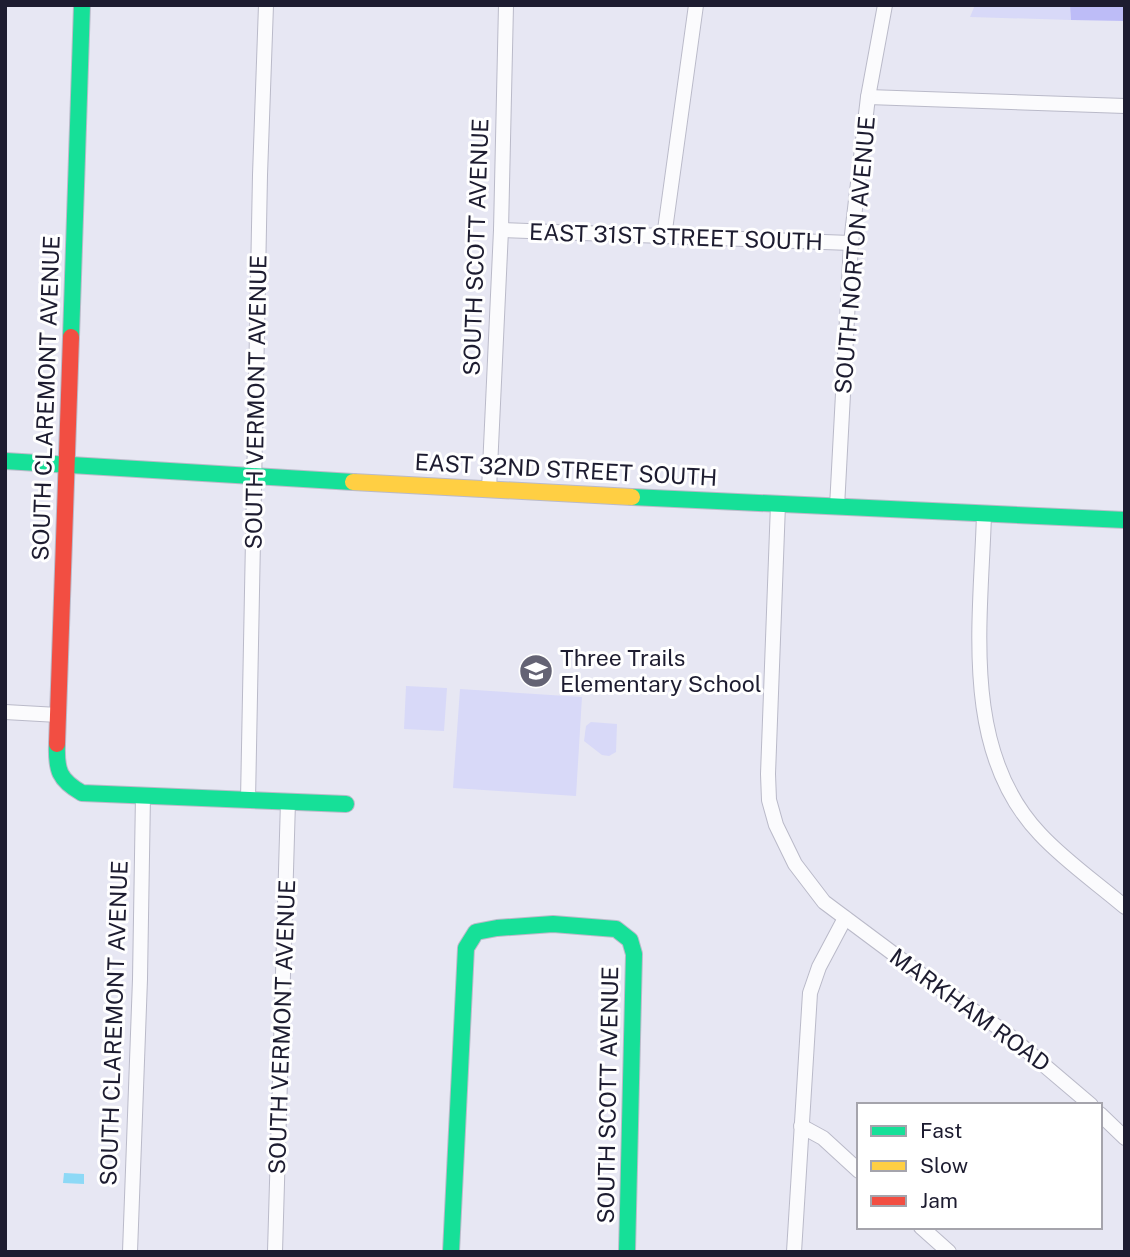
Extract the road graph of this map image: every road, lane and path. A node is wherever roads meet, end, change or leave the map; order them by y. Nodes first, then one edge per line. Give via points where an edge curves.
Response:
1 (82, 5) edge
2 (266, 5) edge
3 (506, 5) edge
4 (696, 5) edge
5 (885, 5) edge
6 (868, 97) junction
7 (1125, 106) edge
8 (501, 230) junction
9 (664, 237) junction
10 (851, 243) junction
11 (5, 461) edge
12 (66, 464) junction
13 (254, 475) junction
14 (489, 490) junction
15 (778, 504) junction
16 (837, 507) junction
17 (984, 514) junction
18 (1125, 520) edge
19 (5, 712) edge
20 (58, 715) junction
21 (144, 795) junction
22 (248, 800) junction
23 (288, 801) junction
24 (346, 804) dead end
25 (1125, 907) edge
26 (845, 918) junction
27 (1089, 1103) edge
28 (1102, 1116) edge
29 (800, 1126) junction
30 (1125, 1138) edge
31 (857, 1169) edge
32 (923, 1229) edge
33 (130, 1252) edge
34 (275, 1252) edge
35 (451, 1252) edge
36 (627, 1252) edge
37 (794, 1252) edge
38 (949, 1252) edge

1 - 12 street, SOUTH CLAREMONT AVENUE
2 - 13 street, SOUTH VERMONT AVENUE
3 - 8 street, SOUTH SCOTT AVENUE
4 - 9 street
5 - 6 street, SOUTH NORTON AVENUE
6 - 7 street
6 - 10 street, SOUTH NORTON AVENUE
8 - 9 street, EAST 31ST STREET SOUTH
8 - 14 street, SOUTH SCOTT AVENUE
9 - 10 street, EAST 31ST STREET SOUTH
10 - 16 street, SOUTH NORTON AVENUE
11 - 12 street, EAST 32ND STREET SOUTH
12 - 13 street, EAST 32ND STREET SOUTH
12 - 20 street, SOUTH CLAREMONT AVENUE
13 - 14 street, EAST 32ND STREET SOUTH
13 - 22 street, SOUTH VERMONT AVENUE
14 - 15 street, EAST 32ND STREET SOUTH
15 - 16 street, EAST 32ND STREET SOUTH
15 - 26 street via 769,800 795,864 824,902
16 - 17 street, EAST 32ND STREET SOUTH
17 - 18 street, EAST 32ND STREET SOUTH
17 - 25 street via 980,677 982,710 998,766 1021,811 1040,835
19 - 20 street
20 - 21 street, SOUTH CLAREMONT AVENUE via 56,763 60,777 82,793
21 - 22 street
21 - 33 street, SOUTH CLAREMONT AVENUE
22 - 23 street
23 - 24 street
23 - 34 street, SOUTH VERMONT AVENUE
26 - 27 street, MARKHAM ROAD via 1005,1032
26 - 29 street via 810,993
28 - 30 street
29 - 31 street via 823,1139
29 - 37 street
32 - 38 street
35 - 36 street, SOUTH SCOTT AVENUE via 468,940 476,932 497,928 553,924 616,929 630,940 634,954

